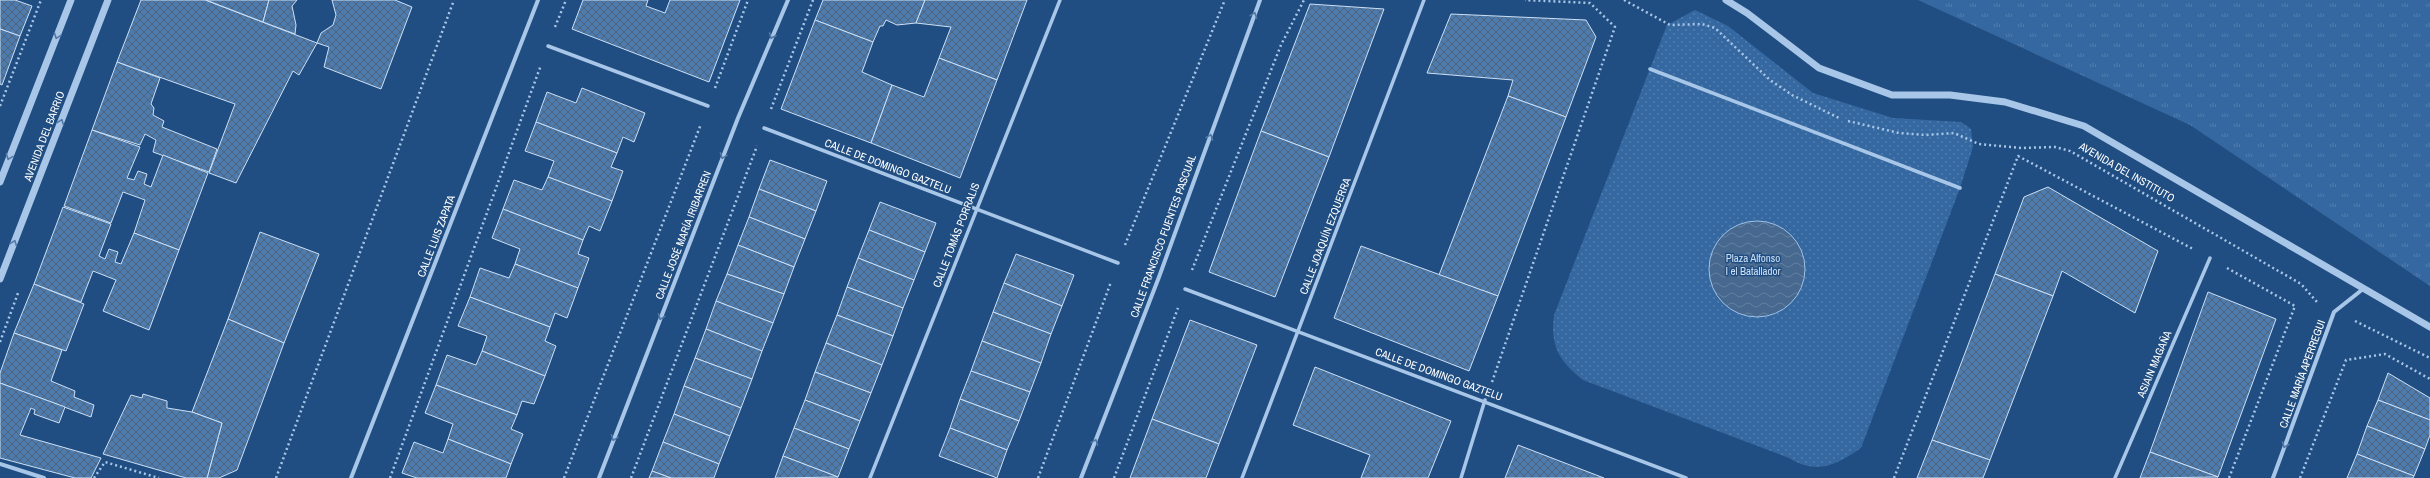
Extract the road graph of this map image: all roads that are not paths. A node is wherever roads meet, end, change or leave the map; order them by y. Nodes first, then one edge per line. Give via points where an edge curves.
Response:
1 (71, 0) edge
2 (108, 0) edge
3 (538, 0) edge
4 (788, 0) edge
5 (1060, 0) edge
6 (1260, 0) edge
7 (1424, 0) edge
8 (1726, 0) edge
9 (548, 46) road end
10 (1650, 69) dead end
11 (708, 106) road end
12 (764, 128) road end
13 (0, 182) edge
14 (1960, 188) dead end
15 (976, 209) junction
16 (2210, 258) dead end
17 (1118, 263) road end
18 (0, 280) edge
19 (1185, 289) road end
20 (2363, 289) junction
21 (2430, 327) edge
22 (1298, 332) junction
23 (1486, 400) junction
24 (0, 464) edge
25 (44, 478) edge
26 (351, 478) edge
27 (598, 478) edge
28 (870, 478) edge
29 (1080, 478) edge
30 (1242, 478) edge
31 (1461, 478) edge
32 (1686, 478) edge
33 (2115, 478) edge
34 (2273, 478) edge

1 -> 13 street
18 -> 2 street, AVENIDA DEL BARRIO
3 - 26 street, CALLE LUIS ZAPATA
4 -> 27 street, CALLE JOSÉ MARÍA IRIBARREN via 738,118
5 - 15 street, CALLE TOMÁS PORRALIS
29 -> 6 street, CALLE FRANCISCO FUENTES PASCUAL via 1159,277
7 - 22 street, CALLE JOAQUÍN EZQUERRA
8 - 20 street, AVENIDA DEL INSTITUTO via 1819,68 1892,95 1950,95 2005,102 2084,126
9 - 11 street
10 - 14 street
12 - 15 street, CALLE DE DOMINGO GAZTELU
15 - 17 street, CALLE DE DOMINGO GAZTELU
15 - 28 street, CALLE TOMÁS PORRALIS
16 - 33 street, ASIAIN MAGAÑA
19 - 22 street, CALLE DE DOMINGO GAZTELU
20 - 21 street, AVENIDA DEL INSTITUTO
20 -> 34 street, CALLE MARÍA APERREGUI via 2334,312
22 - 23 street, CALLE DE DOMINGO GAZTELU
22 - 30 street, CALLE JOAQUÍN EZQUERRA
23 - 31 street
23 - 32 street, CALLE DE DOMINGO GAZTELU
24 - 25 street

